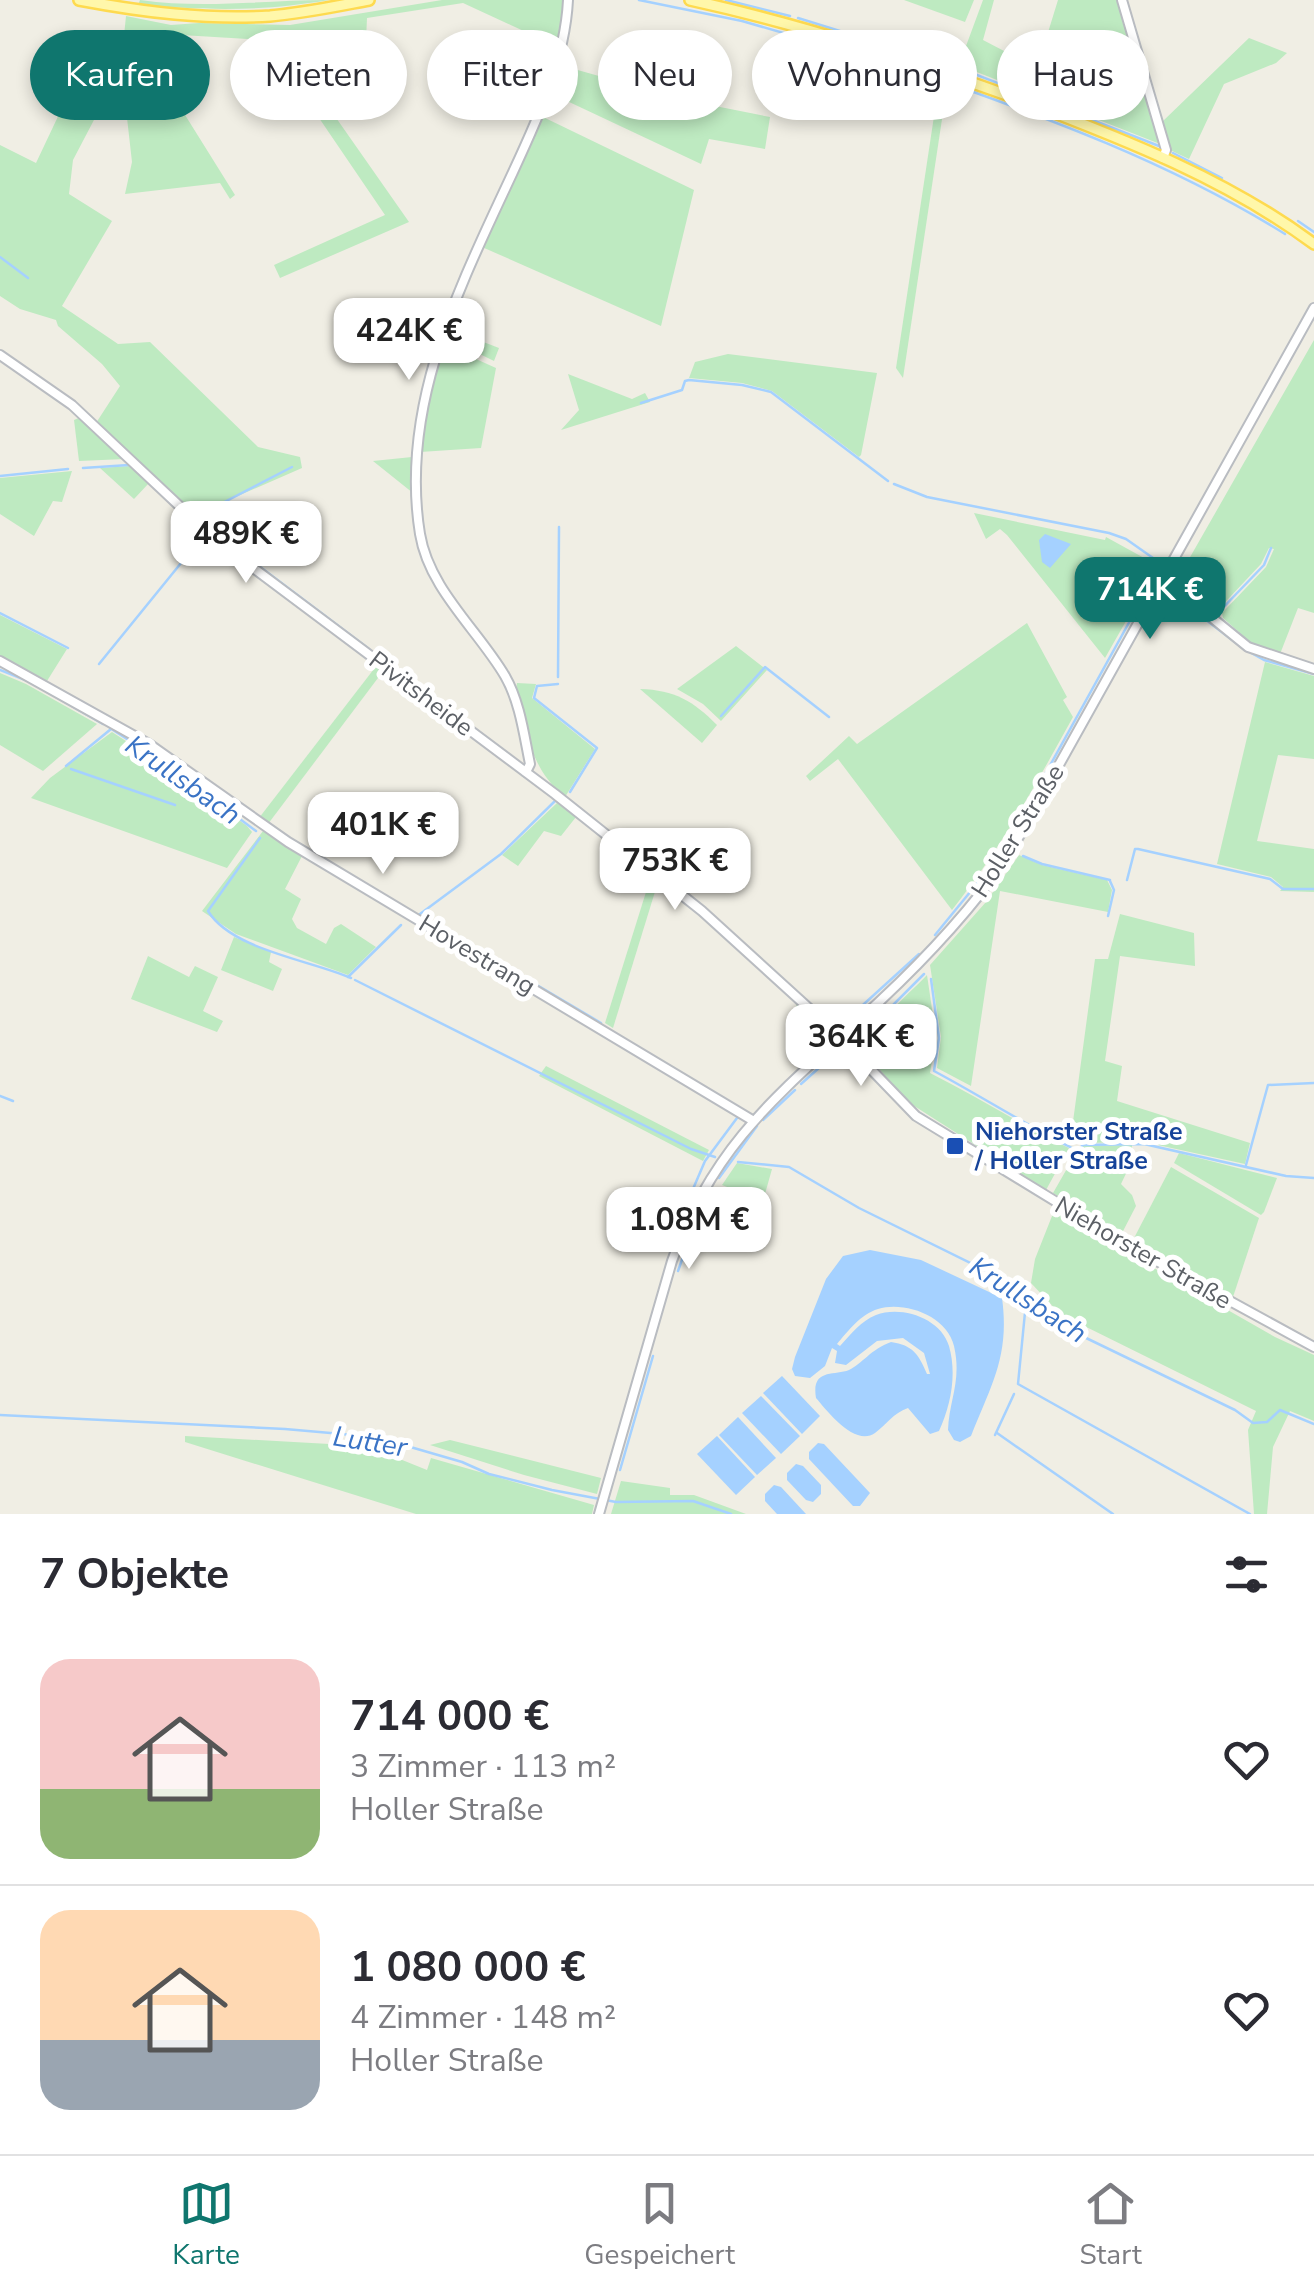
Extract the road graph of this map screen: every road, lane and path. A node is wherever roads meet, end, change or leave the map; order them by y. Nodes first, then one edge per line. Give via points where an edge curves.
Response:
1 (79, 0) edge
2 (369, 0) edge
3 (568, 0) edge
4 (690, 0) edge
5 (1122, 0) edge
6 (1163, 158) junction
7 (1314, 244) edge
8 (1314, 312) edge
9 (0, 355) edge
10 (1163, 578) junction
11 (0, 661) edge
12 (1314, 670) edge
13 (526, 772) junction
14 (839, 1037) junction
15 (752, 1120) junction
16 (1314, 1347) edge
17 (600, 1510) edge

1 - 2 main road via 228,17
3 - 13 street via 561,50 535,122 440,339 418,454 427,562 508,680 530,764
4 - 6 main road via 916,62
5 - 6 street
6 - 7 main road
8 - 10 street, Holler Straße
9 - 13 street, Pivitsheide via 58,393 236,555
10 - 12 street via 1248,647
10 - 14 street, Holler Straße via 995,875 928,955
11 - 15 street, Hovestrang via 149,744 288,842
13 - 14 street, Pivitsheide via 716,922
14 - 15 street, Holler Straße
14 - 16 street, Niehorster Straße via 930,1126
15 - 17 street, Holler Straße via 709,1180 681,1237

